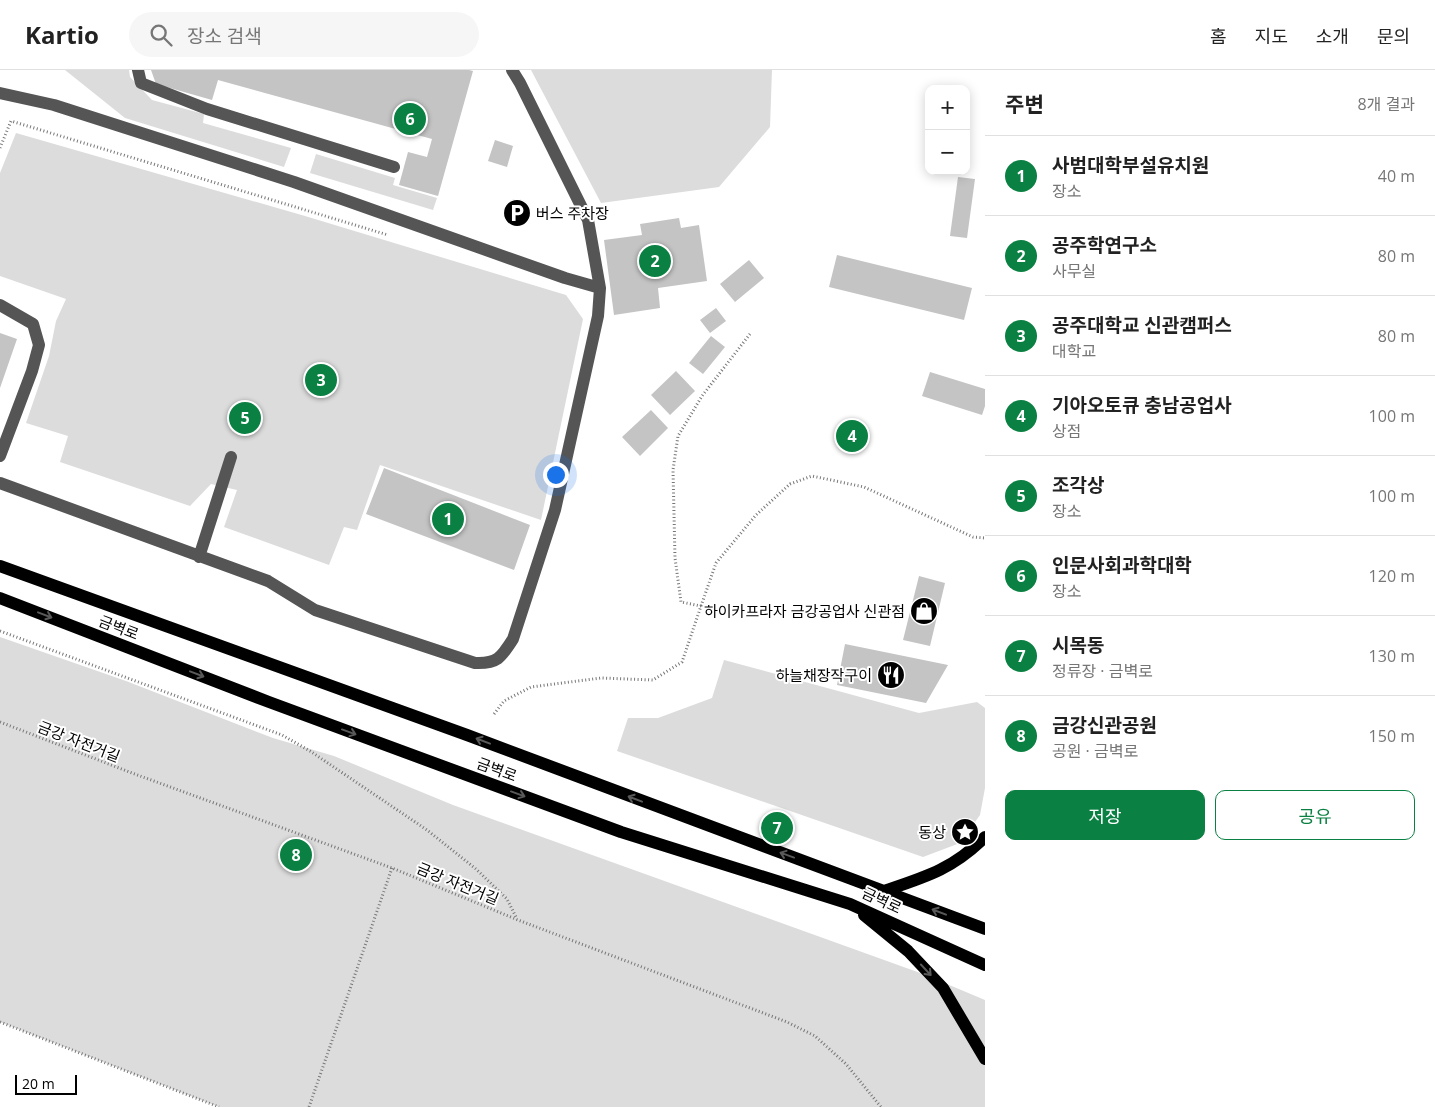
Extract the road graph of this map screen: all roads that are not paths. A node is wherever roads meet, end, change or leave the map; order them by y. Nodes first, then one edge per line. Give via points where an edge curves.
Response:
1 (138, 70) edge
2 (512, 70) edge
3 (0, 93) edge
4 (394, 167) dead end
5 (600, 288) junction
6 (0, 305) edge
7 (0, 456) edge
8 (232, 457) dead end
9 (0, 483) edge
10 (199, 557) junction
11 (0, 566) edge
12 (0, 598) edge
13 (985, 837) edge
14 (884, 891) junction
15 (850, 904) junction
16 (985, 929) edge
17 (985, 965) edge
18 (985, 1059) edge

1 - 4 lane via 142,83 208,109
2 - 5 lane via 588,220
3 - 5 lane via 54,105 294,182
5 - 10 lane via 598,316 556,510 513,640 503,655 490,663 465,660 315,610 268,581
6 - 7 lane via 32,324 39,345
8 - 10 lane
9 - 10 lane
14 -> 11 main road, 금벽로 via 467,735
12 -> 15 main road, 금벽로 via 269,702 622,832
13 - 14 main road via 951,865 930,876
16 -> 14 main road, 금벽로
15 - 17 main road, 금벽로
15 -> 18 main road via 908,951 943,988

